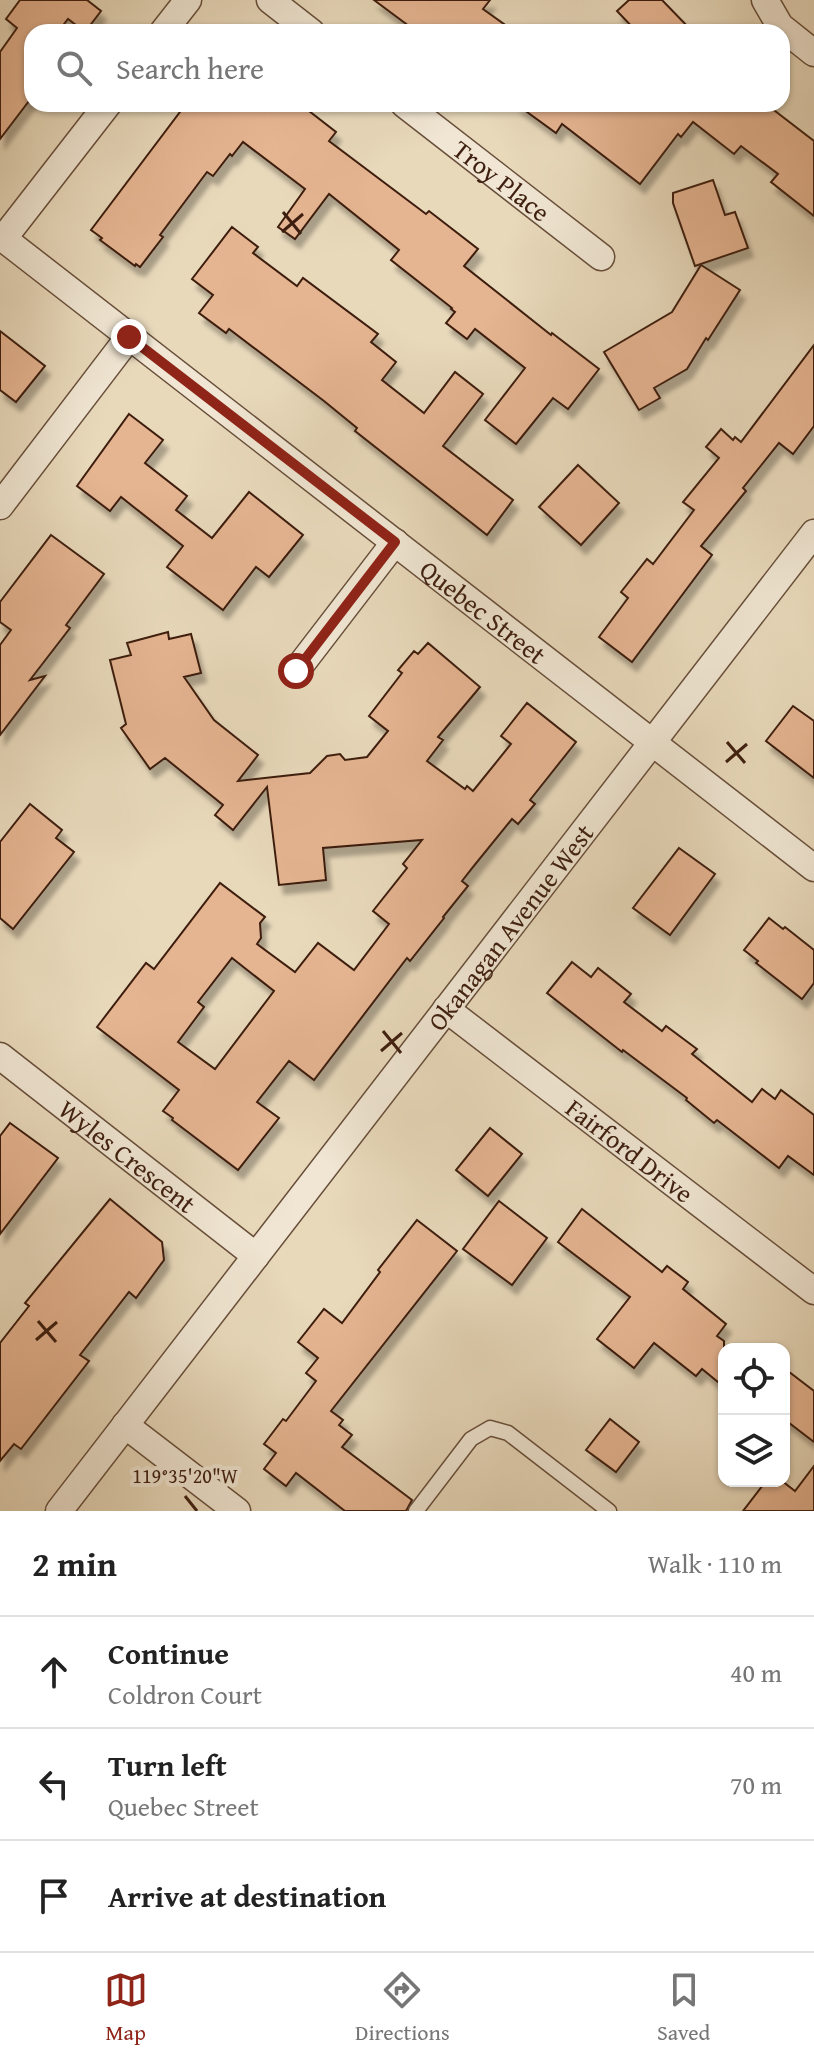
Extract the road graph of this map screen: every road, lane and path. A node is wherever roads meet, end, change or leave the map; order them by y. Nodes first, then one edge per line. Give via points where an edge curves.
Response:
1 (188, 0) edge
2 (270, 0) edge
3 (765, 0) edge
4 (169, 24) edge
5 (301, 24) edge
6 (779, 24) edge
7 (790, 34) edge
8 (814, 53) edge
9 (102, 112) edge
10 (414, 112) edge
11 (2, 238) edge
12 (601, 257) dead end
13 (129, 337) junction
14 (0, 506) edge
15 (814, 533) edge
16 (395, 542) junction
17 (296, 671) dead end
18 (652, 743) junction
19 (814, 868) edge
20 (446, 1009) junction
21 (0, 1056) edge
22 (256, 1256) junction
23 (814, 1291) edge
24 (125, 1425) junction
25 (59, 1511) edge
26 (237, 1511) edge
27 (416, 1511) edge
28 (609, 1511) edge

1 - 4 street
2 - 5 street
3 - 6 street
7 - 8 street
9 - 11 street
10 - 12 street, Troy Place
11 - 13 street, Quebec Street
13 - 14 street
13 - 16 street, Quebec Street
15 - 18 street, Okanagan Avenue West
16 - 17 street
16 - 18 street, Quebec Street
18 - 19 street, Quebec Street
18 - 20 street, Okanagan Avenue West
20 - 22 street, Okanagan Avenue West
20 - 23 street, Fairford Drive
21 - 22 street, Wyles Crescent
22 - 24 street, Okanagan Avenue West
24 - 25 street, Okanagan Avenue West
24 - 26 street
27 - 28 lane via 471,1439 490,1428 508,1433

